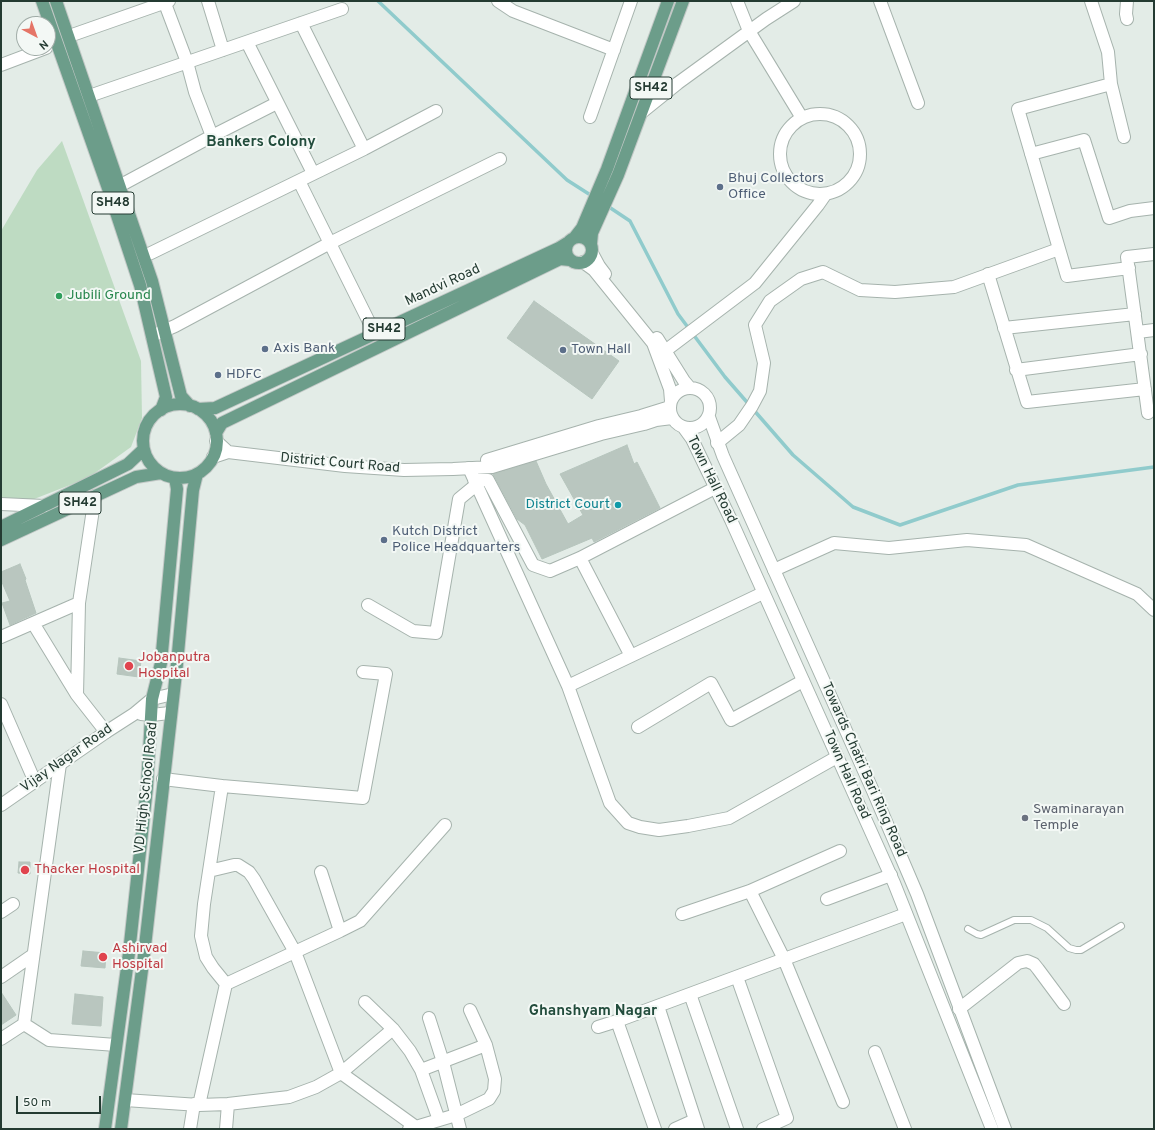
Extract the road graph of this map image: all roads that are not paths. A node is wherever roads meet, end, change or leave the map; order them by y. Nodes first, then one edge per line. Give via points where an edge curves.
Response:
1 (42, 1) edge
2 (56, 1) edge
3 (208, 1) edge
4 (498, 1) edge
5 (631, 1) edge
6 (668, 1) edge
7 (683, 1) edge
8 (737, 1) edge
9 (777, 1) edge
10 (794, 1) edge
11 (880, 1) edge
12 (1091, 1) edge
13 (1127, 1) edge
14 (166, 2) edge
15 (342, 9) dead end
16 (45, 16) edge
17 (766, 19) junction
18 (1127, 19) dead end
19 (301, 23) junction
20 (749, 31) junction
21 (75, 34) dead end
22 (247, 42) junction
23 (223, 50) junction
24 (614, 50) junction
25 (24, 56) edge
26 (54, 56) edge
27 (187, 62) junction
28 (1, 65) edge
29 (1111, 84) junction
30 (95, 94) dead end
31 (277, 103) junction
32 (918, 103) dead end
33 (436, 111) dead end
34 (642, 112) junction
35 (590, 117) dead end
36 (802, 118) junction
37 (212, 136) junction
38 (1124, 137) dead end
39 (364, 149) junction
40 (1031, 154) junction
41 (500, 159) dead end
42 (612, 172) junction
43 (313, 173) junction
44 (299, 181) junction
45 (120, 186) junction
46 (109, 191) junction
47 (825, 195) junction
48 (1154, 208) edge
49 (583, 239) junction
50 (330, 243) junction
51 (1060, 249) junction
52 (151, 253) dead end
53 (1154, 254) edge
54 (570, 260) junction
55 (583, 262) junction
56 (1129, 268) junction
57 (988, 274) junction
58 (1135, 314) junction
59 (370, 324) dead end
60 (1004, 328) junction
61 (1154, 330) edge
62 (165, 331) junction
63 (1138, 332) junction
64 (152, 336) junction
65 (665, 351) junction
66 (1141, 354) junction
67 (1016, 370) junction
68 (1148, 374) edge
69 (690, 388) junction
70 (1145, 389) junction
71 (194, 407) junction
72 (671, 408) junction
73 (161, 410) junction
74 (1148, 413) dead end
75 (709, 417) junction
76 (684, 428) junction
77 (216, 437) junction
78 (717, 443) junction
79 (144, 449) junction
80 (228, 452) junction
81 (213, 457) junction
82 (469, 468) junction
83 (453, 469) junction
84 (161, 473) junction
85 (197, 474) junction
86 (175, 478) junction
87 (475, 483) junction
88 (715, 488) junction
89 (95, 496) junction
90 (1, 504) edge
91 (44, 506) junction
92 (1, 527) edge
93 (1, 540) edge
94 (580, 558) junction
95 (774, 570) junction
96 (763, 593) junction
97 (79, 603) junction
98 (368, 605) dead end
99 (1154, 610) edge
100 (32, 623) junction
101 (1, 637) edge
102 (630, 656) junction
103 (363, 672) dead end
104 (803, 681) junction
105 (568, 686) junction
106 (173, 694) junction
107 (77, 695) junction
108 (152, 699) junction
109 (1, 704) edge
110 (170, 713) junction
111 (134, 714) junction
112 (151, 715) junction
113 (638, 728) dead end
114 (106, 732) junction
115 (837, 757) junction
116 (60, 764) junction
117 (163, 779) junction
118 (35, 782) junction
119 (222, 786) junction
120 (1, 805) edge
121 (445, 825) dead end
122 (840, 851) dead end
123 (209, 871) junction
124 (321, 872) dead end
125 (890, 875) junction
126 (750, 891) junction
127 (828, 899) dead end
128 (13, 904) dead end
129 (1, 912) edge
130 (682, 914) dead end
131 (906, 914) junction
132 (1121, 926) dead end
133 (968, 929) dead end
134 (340, 931) junction
135 (295, 952) junction
136 (33, 955) junction
137 (784, 959) junction
138 (1, 977) edge
139 (737, 977) junction
140 (226, 984) junction
141 (690, 994) junction
142 (365, 1002) dead end
143 (1064, 1004) dead end
144 (658, 1006) junction
145 (959, 1009) junction
146 (470, 1010) dead end
147 (429, 1018) dead end
148 (617, 1021) junction
149 (24, 1024) junction
150 (598, 1027) dead end
151 (393, 1030) junction
152 (1, 1039) edge
153 (116, 1045) junction
154 (486, 1046) junction
155 (876, 1052) dead end
156 (443, 1062) junction
157 (422, 1070) junction
158 (341, 1073) junction
159 (125, 1100) junction
160 (843, 1102) dead end
161 (228, 1104) junction
162 (197, 1105) junction
163 (456, 1115) junction
164 (439, 1120) junction
165 (697, 1124) edge
166 (412, 1128) edge
167 (105, 1129) edge
168 (121, 1129) edge
169 (190, 1129) edge
170 (226, 1129) edge
171 (460, 1129) edge
172 (655, 1129) edge
173 (675, 1129) edge
174 (737, 1129) edge
175 (765, 1129) edge
176 (905, 1129) edge
177 (992, 1129) edge
178 (1005, 1129) edge

1 - 16 main road, SH48
2 - 45 main road, SH48
3 - 23 street
4 - 24 street via 513,11
5 - 24 street
6 - 42 main road, SH42
7 - 34 main road, SH42
8 - 20 street
9 - 17 street
10 - 17 street
11 - 32 street
12 - 29 street via 1108,52
13 - 18 street
14 - 21 street
14 - 27 street
15 - 19 street
17 - 20 street
19 - 22 street
19 - 39 street
20 - 34 street
20 - 36 street
22 - 23 street
22 - 31 street
23 - 27 street
24 - 35 street
25 - 28 street
26 - 46 main road, SH48
27 - 30 street
27 - 37 street via 195,92
29 - 38 street
29 - 40 street via 1018,109
31 - 37 street
31 - 43 street
33 - 39 street
34 - 42 main road, SH42
36 - 47 street via 788,130 784,138 781,146 781,164 794,186 808,193
36 - 47 street via 820,114 838,118 851,128 859,141 860,165 852,179 840,190
37 - 45 street
39 - 43 street
40 - 48 street via 1084,140 1109,218 1130,211
40 - 51 street
41 - 50 street
42 - 49 main road, SH42
43 - 44 street
44 - 50 street
44 - 52 street
45 - 46 street
45 - 62 main road, SH48 via 152,281
46 - 64 main road, SH48 via 140,284
47 - 65 street via 755,283
49 - 54 main road via 566,252
49 - 55 main road via 587,260
49 - 65 street via 599,266
49 - 71 main road, Mandvi Road / SH42 via 215,408
50 - 59 street
50 - 62 street
51 - 56 street via 1067,276
51 - 57 street
53 - 56 street via 1127,257
54 - 55 main road, Mandvi Road
54 - 77 main road, Mandvi Road / SH42 via 560,258 222,423
55 - 72 street via 594,270 653,343 670,390
56 - 58 street
57 - 60 street
57 - 78 street via 954,287 895,292 860,290 823,272 801,279 770,301 754,325 764,363 760,391 739,425
58 - 60 street
58 - 63 street
60 - 67 street
61 - 63 street
62 - 64 street
62 - 71 main road, SH48 via 181,396
63 - 66 street
64 - 73 main road, SH48 via 166,397
65 - 69 street
66 - 67 street
66 - 68 street
67 - 70 street via 1027,402
68 - 70 street
69 - 72 street via 679,391 674,396
69 - 75 street via 702,391 706,395 711,406
70 - 74 street
71 - 73 main road via 175,405
71 - 77 main road via 209,419
72 - 76 street via 680,426
72 - 82 street, District Court Road via 656,420 644,424 601,434 492,467
72 - 83 street, District Court Road via 599,426
73 - 79 main road via 149,420 143,434
75 - 76 street via 695,428
75 - 78 street, Towards Chatri Bari Ring Road
76 - 88 street, Town Hall Road via 692,439
77 - 80 street
77 - 81 main road
78 - 95 street, Towards Chatri Bari Ring Road
79 - 84 main road via 150,463
79 - 91 main road, SH42 via 128,464
80 - 81 street
80 - 83 street, District Court Road via 345,466 404,470
81 - 85 main road
82 - 83 street, District Court Road
82 - 87 street
84 - 86 main road
84 - 89 main road, SH42 via 136,477
85 - 86 main road
85 - 106 main road, VD High School Road via 193,490
86 - 108 main road, VD High School Road via 177,489 161,663
87 - 94 street via 488,480 533,565 550,570
87 - 98 street via 459,499 436,634 413,631
87 - 105 street
88 - 94 street
88 - 96 street, Town Hall Road
89 - 93 main road, SH42
89 - 97 street
90 - 91 street
91 - 92 main road, SH42
94 - 102 street
95 - 99 street via 834,543 889,548 967,540 1026,545 1137,594
95 - 145 street, Towards Chatri Bari Ring Road via 914,887
96 - 102 street
96 - 104 street, Town Hall Road
97 - 100 street
97 - 107 street
100 - 101 street
100 - 107 street
102 - 105 street
103 - 119 street via 386,674 363,798
104 - 113 street via 731,720 711,683
104 - 115 street, Town Hall Road
105 - 115 street via 610,803 628,823 640,828 659,830 729,818
106 - 108 street, Vijay Nagar Road
106 - 110 main road, VD High School Road
107 - 114 street
108 - 111 street, Vijay Nagar Road
108 - 112 main road, VD High School Road
109 - 118 street
110 - 112 street
110 - 117 main road, VD High School Road
111 - 112 street
111 - 114 street, Vijay Nagar Road
112 - 153 main road, VD High School Road via 147,787
114 - 116 street, Vijay Nagar Road
115 - 125 street, Town Hall Road
116 - 118 street, Vijay Nagar Road
116 - 136 street
117 - 119 street
117 - 159 main road, VD High School Road
118 - 120 street, Vijay Nagar Road
119 - 123 street
121 - 134 street via 360,921
122 - 126 street
123 - 135 street via 238,865 248,872
123 - 140 street via 201,936 206,957
124 - 134 street
125 - 127 street
125 - 131 street, Town Hall Road
126 - 130 street
126 - 137 street
128 - 129 street
131 - 137 street
131 - 177 street, Town Hall Road
132 - 133 lane via 1080,950 1069,948 1047,928 1032,920 1014,920 981,935
134 - 135 street
135 - 140 street
135 - 158 street
136 - 138 street
136 - 149 street
137 - 139 street
137 - 160 street
139 - 141 street
139 - 175 street via 787,1118
140 - 162 street
141 - 144 street
141 - 174 street
142 - 151 street
143 - 145 street via 1034,964 1022,961
144 - 148 street
144 - 165 street
145 - 178 street, Towards Chatri Bari Ring Road
146 - 154 street
147 - 156 street
148 - 150 street
148 - 172 street
149 - 152 street
149 - 153 street via 49,1040
151 - 157 street
151 - 158 street
153 - 167 main road, VD High School Road
154 - 156 street
154 - 163 street via 495,1079 494,1091 489,1099
155 - 176 street
156 - 157 street
156 - 163 street
157 - 164 street
158 - 161 street via 316,1087 289,1097
158 - 166 street
159 - 162 street
159 - 168 main road, VD High School Road
161 - 162 street
161 - 170 street
162 - 169 street
163 - 164 street
163 - 171 street
164 - 166 street
165 - 173 street

